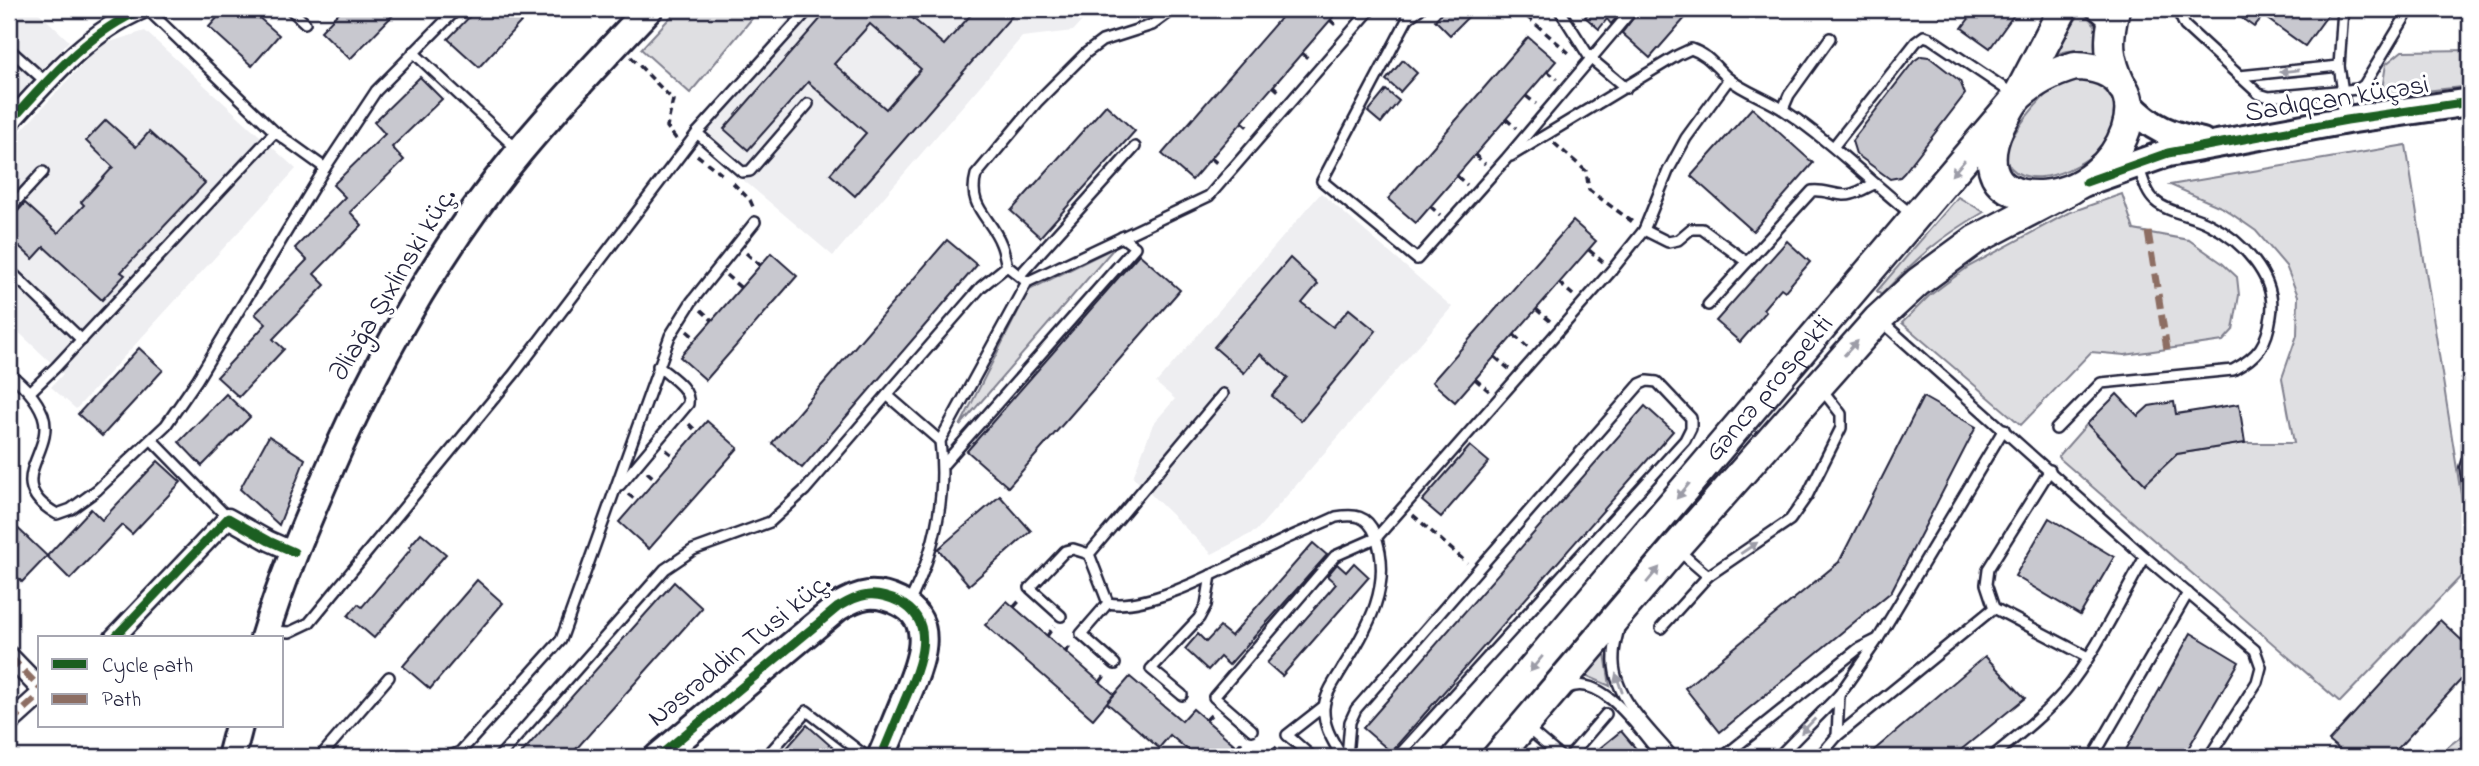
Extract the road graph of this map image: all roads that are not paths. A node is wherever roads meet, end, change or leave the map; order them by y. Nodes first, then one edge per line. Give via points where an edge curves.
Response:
1 (145, 9) edge
2 (290, 9) edge
3 (457, 9) edge
4 (649, 9) edge
5 (809, 9) edge
6 (1174, 9) edge
7 (1371, 9) edge
8 (1420, 9) edge
9 (1559, 9) edge
10 (1633, 9) edge
11 (2063, 9) edge
12 (2089, 9) edge
13 (2177, 9) edge
14 (2343, 9) edge
15 (2410, 9) edge
16 (2457, 9) edge
17 (1407, 14) edge
18 (2470, 14) edge
19 (2113, 19) edge
20 (305, 23) dead end
21 (1830, 38) dead end
22 (9, 49) edge
23 (413, 52) junction
24 (1587, 62) junction
25 (2339, 66) junction
26 (2239, 76) junction
27 (1729, 79) junction
28 (46, 82) junction
29 (1626, 88) junction
30 (2341, 91) junction
31 (2017, 97) junction
32 (2126, 97) junction
33 (2470, 102) edge
34 (808, 104) dead end
35 (1783, 109) junction
36 (2347, 120) junction
37 (9, 123) edge
38 (275, 132) junction
39 (697, 133) junction
40 (2211, 144) junction
41 (1834, 146) junction
42 (1135, 147) dead end
43 (520, 151) junction
44 (1506, 159) junction
45 (2137, 163) junction
46 (325, 168) junction
47 (43, 172) dead end
48 (1874, 184) junction
49 (2079, 185) junction
50 (9, 209) edge
51 (1915, 218) junction
52 (755, 222) dead end
53 (1644, 230) junction
54 (1122, 237) junction
55 (1747, 262) junction
56 (1007, 266) junction
57 (9, 270) edge
58 (1024, 279) junction
59 (1708, 305) dead end
60 (1878, 319) junction
61 (82, 340) junction
62 (658, 366) junction
63 (9, 373) edge
64 (1818, 385) junction
65 (30, 392) junction
66 (1223, 394) dead end
67 (887, 395) junction
68 (2004, 429) junction
69 (2056, 429) dead end
70 (152, 440) junction
71 (940, 441) junction
72 (2470, 451) edge
73 (943, 465) junction
74 (2050, 470) junction
75 (614, 492) junction
76 (2470, 497) edge
77 (228, 518) junction
78 (1376, 538) junction
79 (1676, 547) junction
80 (294, 552) junction
81 (1089, 554) junction
82 (2145, 557) junction
83 (1211, 575) junction
84 (1708, 576) junction
85 (2188, 593) junction
86 (1108, 603) junction
87 (908, 606) junction
88 (1994, 608) junction
89 (1622, 612) junction
90 (1061, 616) dead end
91 (1661, 628) dead end
92 (265, 635) edge
93 (116, 636) edge
94 (1878, 639) junction
95 (9, 656) edge
96 (2088, 657) junction
97 (1115, 664) dead end
98 (389, 677) dead end
99 (38, 686) edge
100 (1182, 695) dead end
101 (1839, 695) junction
102 (38, 697) edge
103 (1546, 700) junction
104 (1324, 706) junction
105 (1606, 714) dead end
106 (9, 723) edge
107 (1524, 726) junction
108 (238, 728) edge
109 (1252, 730) dead end
110 (1837, 736) junction
111 (1728, 753) dead end
112 (231, 757) edge
113 (320, 757) edge
114 (448, 757) edge
115 (499, 757) edge
116 (658, 757) edge
117 (766, 757) edge
118 (867, 757) edge
119 (881, 757) edge
120 (1312, 757) edge
121 (1344, 757) edge
122 (1397, 757) edge
123 (1457, 757) edge
124 (1497, 757) edge
125 (1560, 757) edge
126 (1569, 757) edge
127 (1662, 757) edge
128 (1673, 757) edge
129 (1778, 757) edge
130 (1819, 757) edge
131 (1992, 757) edge
132 (2092, 757) edge
133 (2209, 757) edge

1 - 28 street via 101,31
1 - 38 lane
2 - 20 lane
3 - 23 lane
4 - 43 street, Əliağa Şıxlinski küç.
5 - 39 lane
6 - 56 lane via 1152,26 1102,41 1086,53 976,174 972,189 977,205 1001,243
7 - 54 lane via 1209,196
8 - 17 lane
9 - 24 lane
10 - 24 lane
11 - 31 main road, Gəncə prospekti
12 - 19 lane
13 - 26 lane via 2185,26
14 - 25 lane
15 - 30 lane via 2364,85
16 - 18 lane
17 - 44 lane via 1322,181 1417,259
19 - 32 main road via 2110,58
21 - 35 lane
22 - 28 lane
23 - 43 lane
23 - 46 lane via 376,91
24 - 29 lane
24 - 44 lane
25 -> 26 lane
25 - 30 lane
26 - 30 lane via 2269,97
27 - 29 lane via 1702,52 1691,49
27 - 35 lane
27 - 53 lane via 1686,138
28 - 37 street
29 - 44 lane
30 - 36 lane
31 - 32 main road via 2043,79 2075,66 2090,66 2104,71
31 - 41 lane via 1924,36
31 - 49 main road via 1993,138 1994,174 2007,188 2026,194 2047,195
31 -> 51 main road, Gəncə prospekti
32 - 40 street via 2142,119 2164,132
32 - 49 main road via 2129,125 2124,138 2104,167
33 - 36 street, Sadıqcan küçəsi
34 - 39 lane via 750,171 742,172
35 - 41 lane
36 - 40 street, Sadıqcan küçəsi
38 - 46 lane
38 - 61 lane
39 - 92 lane via 513,374 309,623 290,632
40 - 45 street, Sadıqcan küçəsi
41 - 48 lane
42 - 58 lane
43 - 80 street, Əliağa Şıxlinski küç. via 431,273 388,346
45 - 49 street, Sadıqcan küçəsi
45 - 69 lane via 2146,189 2158,204 2210,224 2250,256 2266,279 2273,307 2267,340 2233,370 2101,383
46 - 70 lane via 197,380
47 - 50 lane
48 - 51 lane
48 - 55 lane via 1852,195 1812,191
49 - 60 main road, Gəncə prospekti via 1975,240
51 -> 123 main road, Gəncə prospekti
52 - 62 lane via 678,322
53 - 55 lane via 1668,242 1691,229 1702,229
53 - 78 lane
54 - 58 lane
54 - 73 lane via 1135,247
55 - 59 lane
56 - 58 lane
56 - 67 lane via 981,287
57 - 61 lane
58 - 71 lane
64 -> 60 main road, Gəncə prospekti
60 - 68 lane
61 - 65 lane
62 - 75 lane
62 - 75 lane via 687,392 688,404
63 - 65 lane
64 - 79 main road, Gəncə prospekti
84 -> 64 lane via 1790,520 1807,496 1841,428 1842,414
65 - 70 lane via 44,418 42,440 25,474 26,486 57,514 97,490
66 - 81 lane
67 - 71 lane
67 - 115 lane via 805,490 770,522 693,550 665,569
68 - 74 lane
68 - 94 lane
70 - 77 lane
71 - 73 lane
72 - 76 lane via 2465,467
73 - 87 lane via 938,524
74 - 82 lane
74 - 88 lane via 1988,569 1986,584
75 - 114 lane via 561,640 460,752
77 - 80 street
77 - 93 street
78 - 83 lane via 1364,518 1354,514 1336,517
78 - 104 lane via 1380,591 1367,629
78 - 109 lane via 1335,556 1214,697
79 - 84 lane
89 -> 79 main road, Gəncə prospekti
80 - 92 street, Əliağa Şıxlinski küç.
81 - 86 lane
81 - 90 lane via 1065,551 1030,588
82 - 85 lane
82 - 96 lane
83 - 86 lane via 1144,602
83 - 100 lane via 1199,618 1151,668
84 - 91 lane
85 - 132 lane
85 - 133 lane via 2255,650 2261,667 2257,682
86 - 97 lane via 1081,634
87 - 116 street, Nəsrəddin Tusi küç. via 875,594 856,596
87 - 119 street via 919,622 923,640 920,662
88 - 96 lane
88 - 110 lane
89 - 103 main road, Gəncə prospekti
128 -> 89 lane via 1618,684 1614,656
94 - 101 lane
94 - 111 lane via 1858,649
95 - 99 street
96 - 131 lane via 2040,717
98 - 113 lane
101 - 110 lane
101 -> 129 lane
102 - 106 street
103 - 107 main road, Gəncə prospekti
103 - 127 lane via 1572,686 1591,686 1613,700
104 - 120 lane via 1287,735
104 - 121 lane via 1326,728
105 - 126 lane
107 - 124 main road, Gəncə prospekti
107 - 125 lane
108 - 112 street
110 - 130 lane
117 - 118 lane via 807,711
121 - 122 lane via 1356,709 1640,384 1657,382 1691,418 1685,440

